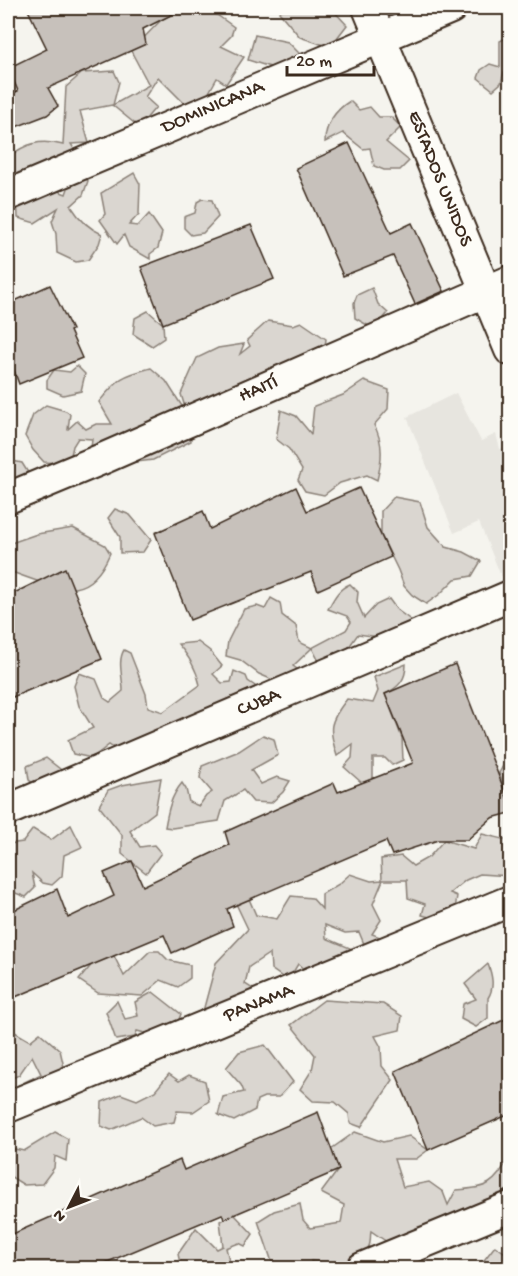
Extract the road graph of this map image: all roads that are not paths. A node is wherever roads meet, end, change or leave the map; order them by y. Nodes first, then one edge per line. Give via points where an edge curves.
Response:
1 (368, 8) edge
2 (451, 8) edge
3 (381, 37) junction
4 (8, 195) edge
5 (498, 286) edge
6 (510, 350) edge
7 (8, 498) edge
8 (510, 596) edge
9 (8, 810) edge
10 (510, 901) edge
11 (8, 1107) edge
12 (510, 1207) edge
13 (362, 1269) edge

1 - 3 street, ESTADOS UNIDOS
2 - 3 street, DOMINICANA
3 - 4 street, DOMINICANA
3 - 5 street, ESTADOS UNIDOS
5 - 6 street, ESTADOS UNIDOS
5 - 7 street, HAITÍ
8 - 9 street, CUBA
10 - 11 street, PANAMA
12 - 13 street

